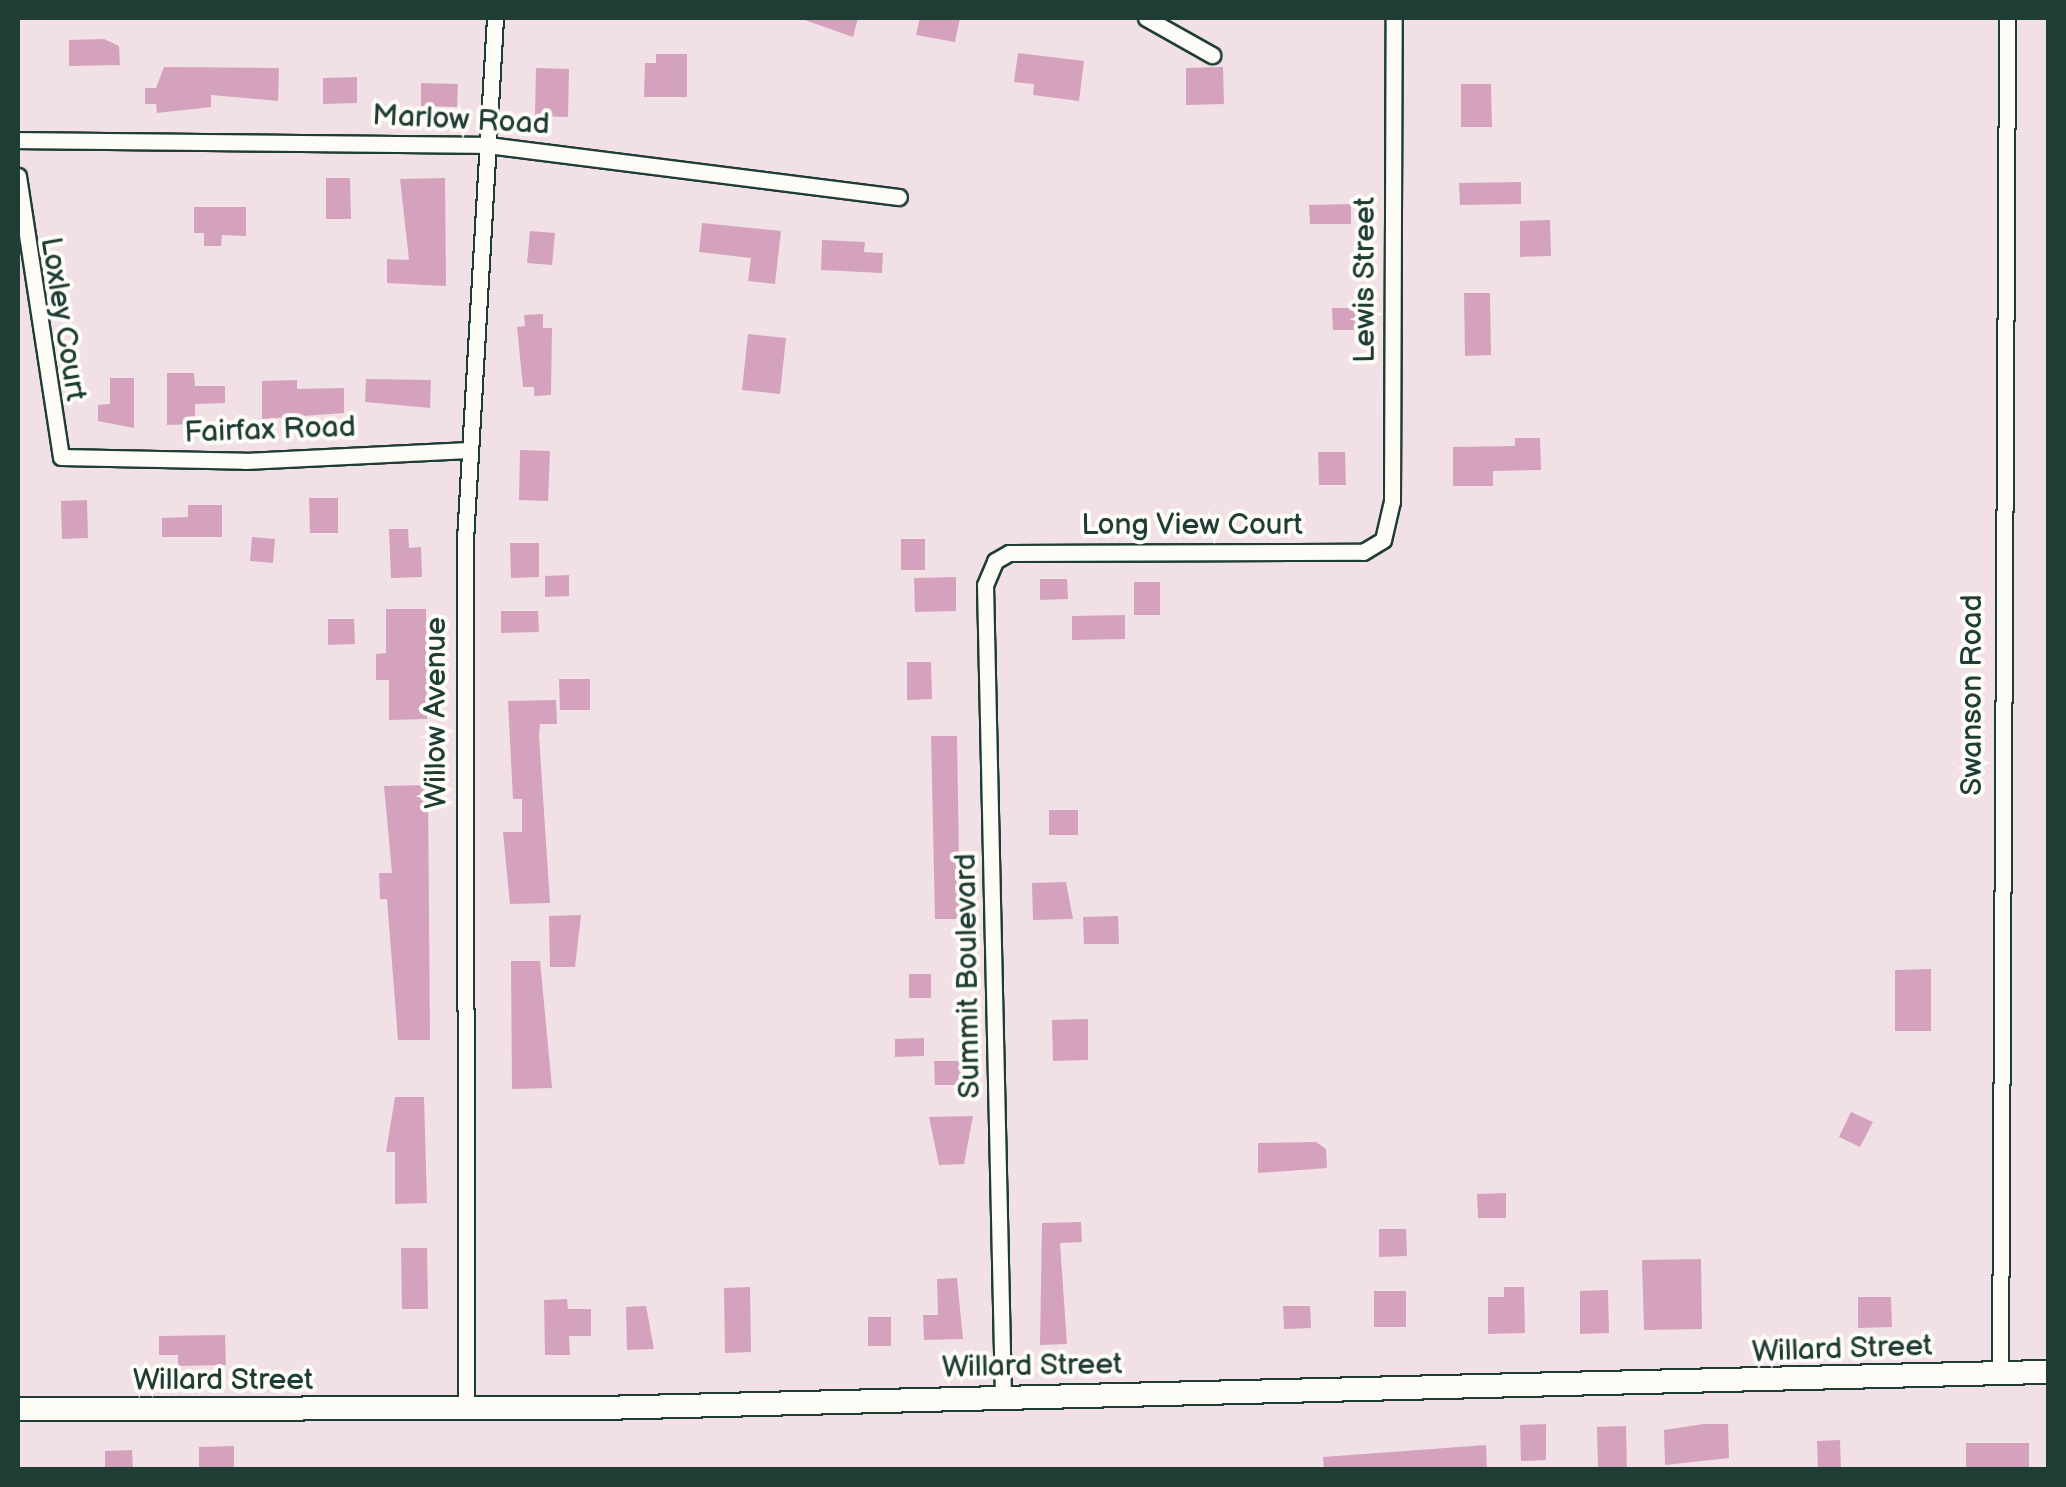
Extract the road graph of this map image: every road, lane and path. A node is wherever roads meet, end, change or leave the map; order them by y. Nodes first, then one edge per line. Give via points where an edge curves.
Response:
1 (495, 18) edge
2 (1146, 18) edge
3 (1394, 18) edge
4 (2006, 18) edge
5 (1212, 55) dead end
6 (18, 140) edge
7 (487, 144) junction
8 (18, 176) edge
9 (899, 197) dead end
10 (470, 450) junction
11 (72, 462) joint
12 (1383, 540) joint
13 (999, 558) joint
14 (2048, 1372) edge
15 (2000, 1374) junction
16 (1003, 1396) junction
17 (18, 1410) edge
18 (466, 1410) junction

1 - 7 street, Willow Avenue
2 - 5 street
3 - 12 street, Lewis Street via 1392,502
4 - 15 street, Swanson Road
6 - 7 street, Marlow Road
7 - 9 street, Marlow Road
7 - 10 street, Willow Avenue
8 - 11 street, Loxley Court via 54,440
10 - 11 street, Fairfax Road
10 - 18 street, Willow Avenue
12 - 13 street, Long View Court via 1362,552
13 - 16 street, Summit Boulevard via 985,585
14 - 15 street, Willard Street
15 - 16 street, Willard Street
16 - 18 street, Willard Street
17 - 18 street, Willard Street

